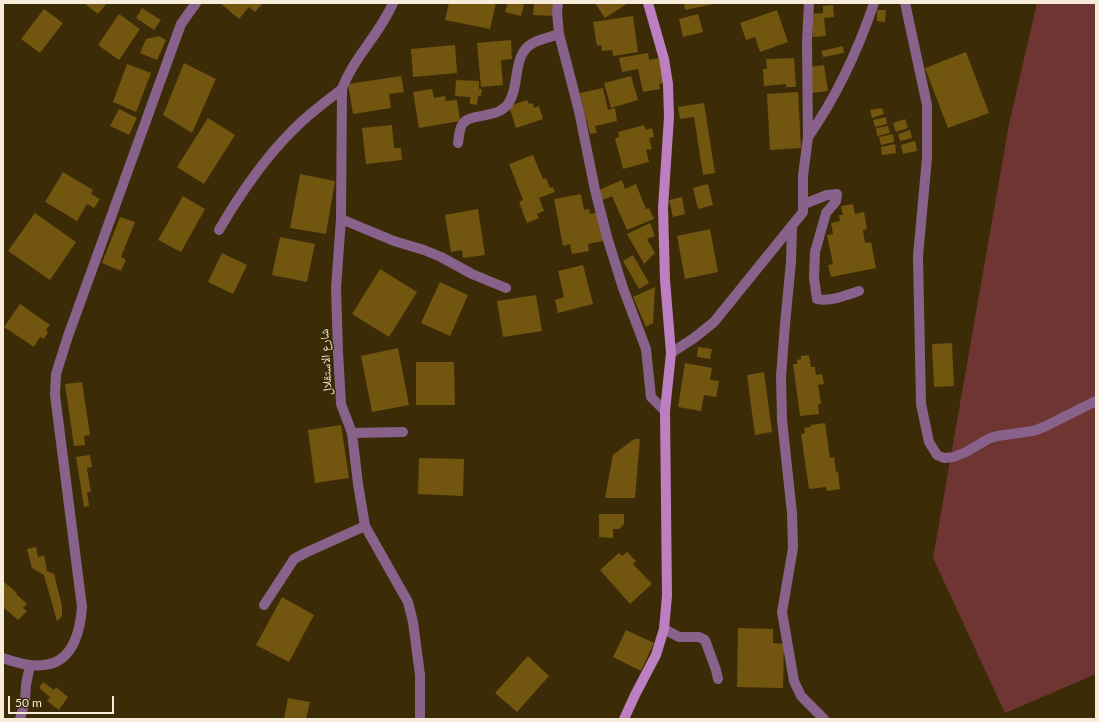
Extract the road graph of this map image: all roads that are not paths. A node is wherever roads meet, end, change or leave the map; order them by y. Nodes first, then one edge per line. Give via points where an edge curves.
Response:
1 (196, 3) edge
2 (392, 3) edge
3 (558, 3) edge
4 (648, 3) edge
5 (809, 3) edge
6 (874, 3) edge
7 (905, 3) edge
8 (559, 34) junction
9 (342, 89) junction
10 (808, 137) junction
11 (458, 143) dead end
12 (804, 204) junction
13 (341, 219) junction
14 (792, 227) junction
15 (219, 230) dead end
16 (506, 288) dead end
17 (859, 291) dead end
18 (670, 353) junction
19 (1096, 401) edge
20 (665, 411) junction
21 (403, 432) dead end
22 (352, 433) junction
23 (365, 526) junction
24 (264, 605) dead end
25 (664, 629) junction
26 (3, 658) edge
27 (30, 665) junction
28 (718, 679) dead end
29 (20, 719) edge
30 (420, 719) edge
31 (624, 719) edge
32 (824, 719) edge

1 - 27 street via 181,24 56,374 54,395 79,581 81,622 71,649 62,659 52,664
2 - 9 street, شارع الاستقلال via 377,32 346,76
3 - 8 street
4 - 18 main road via 664,59 668,84 669,117 663,208
5 - 10 street via 806,41
6 - 10 street via 855,54 821,119
7 - 19 street via 927,105 927,158 918,256 921,404 929,442 937,455 944,458 954,457 997,436 1044,427
8 - 11 street via 526,48 520,56 515,86 508,104 496,113 465,121
8 - 20 street via 579,111 606,237 646,349 651,397
9 - 13 street, شارع الاستقلال
9 - 15 street via 292,130 236,201
10 - 12 street via 803,176
12 - 14 street via 803,212
12 - 17 street via 837,194 836,201 826,213 815,252 814,278 817,299 831,299
13 - 16 street via 441,257
13 - 22 street, شارع الاستقلال via 336,288 338,352 342,404
14 - 18 street via 714,322
14 - 32 street via 781,377 782,420 792,513 793,548 782,612 794,681 801,696
18 - 20 main road
20 - 25 main road via 667,596
21 - 22 street
22 - 23 street, شارع الاستقلال
23 - 24 street via 294,559
23 - 30 street, شارع الاستقلال via 408,602 420,674
25 - 28 street via 679,637 699,637 705,640
25 - 31 main road via 656,655
26 - 27 street
27 - 29 street

